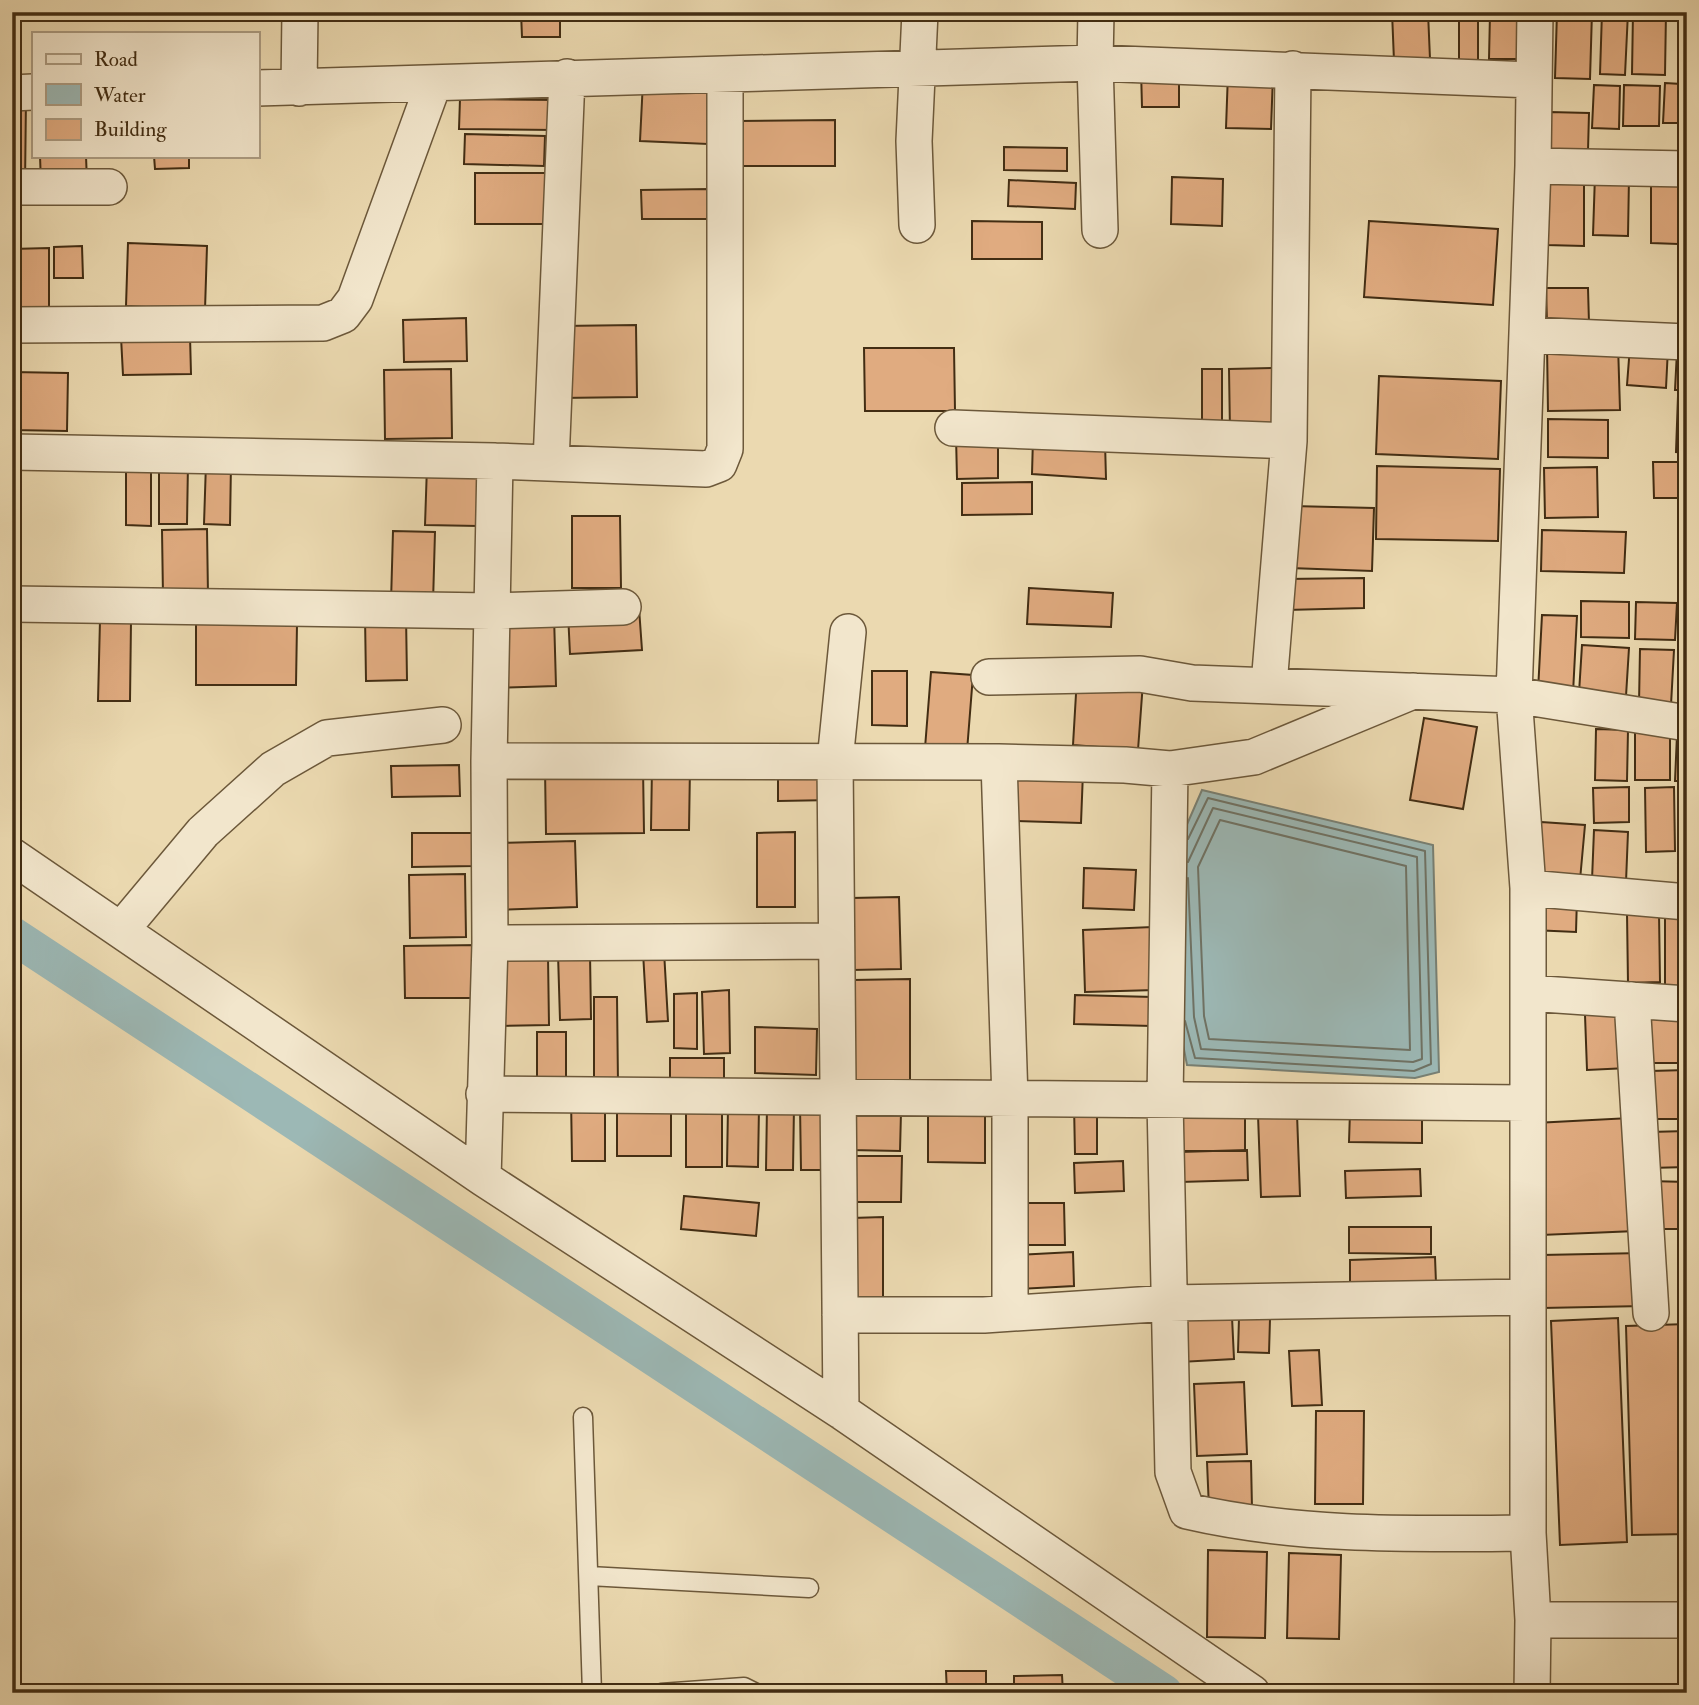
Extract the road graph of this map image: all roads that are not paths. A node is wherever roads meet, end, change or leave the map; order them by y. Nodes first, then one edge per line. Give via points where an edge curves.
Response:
1 (300, 12) edge
2 (920, 12) edge
3 (1096, 12) edge
4 (1535, 12) edge
5 (1095, 63) junction
6 (918, 66) junction
7 (1293, 69) junction
8 (725, 75) junction
9 (567, 77) junction
10 (1532, 80) junction
11 (433, 85) junction
12 (259, 88) edge
13 (299, 88) junction
14 (32, 92) edge
15 (12, 93) edge
16 (1533, 166) junction
17 (1687, 169) edge
18 (12, 187) edge
19 (109, 187) dead end
20 (917, 225) dead end
21 (1100, 230) dead end
22 (12, 325) edge
23 (1527, 335) junction
24 (1687, 342) edge
25 (953, 428) dead end
26 (1289, 441) junction
27 (12, 452) edge
28 (495, 461) junction
29 (551, 463) junction
30 (12, 604) edge
31 (623, 607) dead end
32 (491, 611) junction
33 (848, 632) dead end
34 (989, 677) dead end
35 (1269, 685) junction
36 (1413, 691) junction
37 (1514, 695) junction
38 (1687, 723) edge
39 (443, 725) dead end
40 (489, 761) junction
41 (835, 761) junction
42 (999, 762) junction
43 (1170, 769) junction
44 (12, 856) edge
45 (1528, 888) junction
46 (1687, 902) edge
47 (121, 930) junction
48 (836, 942) junction
49 (490, 943) junction
50 (1528, 993) junction
51 (1632, 1000) junction
52 (1687, 1004) edge
53 (484, 1094) junction
54 (838, 1097) junction
55 (1010, 1099) junction
56 (1165, 1101) junction
57 (1528, 1103) junction
58 (483, 1178) junction
59 (1528, 1297) junction
60 (1170, 1303) junction
61 (1010, 1313) junction
62 (1651, 1313) dead end
63 (840, 1315) junction
64 (841, 1411) junction
65 (583, 1417) dead end
66 (1528, 1533) junction
67 (589, 1576) junction
68 (809, 1588) dead end
69 (1534, 1620) junction
70 (1687, 1620) edge
71 (592, 1693) edge
72 (661, 1693) edge
73 (756, 1693) edge
74 (1252, 1693) edge
75 (1532, 1693) edge

1 - 13 street
2 - 6 street
3 - 5 street
4 - 10 street
5 - 6 street
5 - 7 street
5 - 21 street
6 - 8 street
6 - 20 street via 914,141
7 - 10 street
7 - 26 street
8 - 9 street
8 - 29 street via 725,449 719,464 706,469
9 - 11 street
9 - 29 street
10 - 16 street
11 - 13 street
11 - 22 street via 355,299 342,315 323,323
12 - 13 street
14 - 15 street
16 - 17 street
16 - 23 street
18 - 19 street
23 - 24 street
23 - 37 street
25 - 26 street
26 - 35 street
27 - 28 street
28 - 29 street
28 - 32 street
30 - 32 street
31 - 32 street
32 - 40 street
33 - 41 street
34 - 35 street via 1140,674 1192,683
35 - 36 street
36 - 37 street
36 - 43 street via 1254,757
37 - 38 street
37 - 45 street
39 - 47 street via 327,738 273,769 203,832
40 - 41 street
40 - 49 street
41 - 42 street
41 - 48 street
42 - 43 street
42 - 55 street
43 - 56 street
44 - 47 street
45 - 46 street
45 - 50 street
47 - 58 street
48 - 49 street
48 - 54 street
49 - 53 street
50 - 51 street
50 - 57 street
51 - 52 street
51 - 62 street
53 - 54 street
53 - 58 street
54 - 55 street
54 - 63 street
55 - 56 street
55 - 61 street
56 - 57 street
56 - 60 street
57 - 59 street
58 - 64 street
59 - 60 street
59 - 66 street
60 - 61 street
60 - 66 street via 1173,1472 1186,1511 1269,1527 1373,1534
61 - 63 street
63 - 64 street
64 - 74 street
65 - 67 lane
66 - 69 street
67 - 68 lane
67 - 71 lane
69 - 70 street
69 - 75 street
72 - 73 lane via 744,1687

